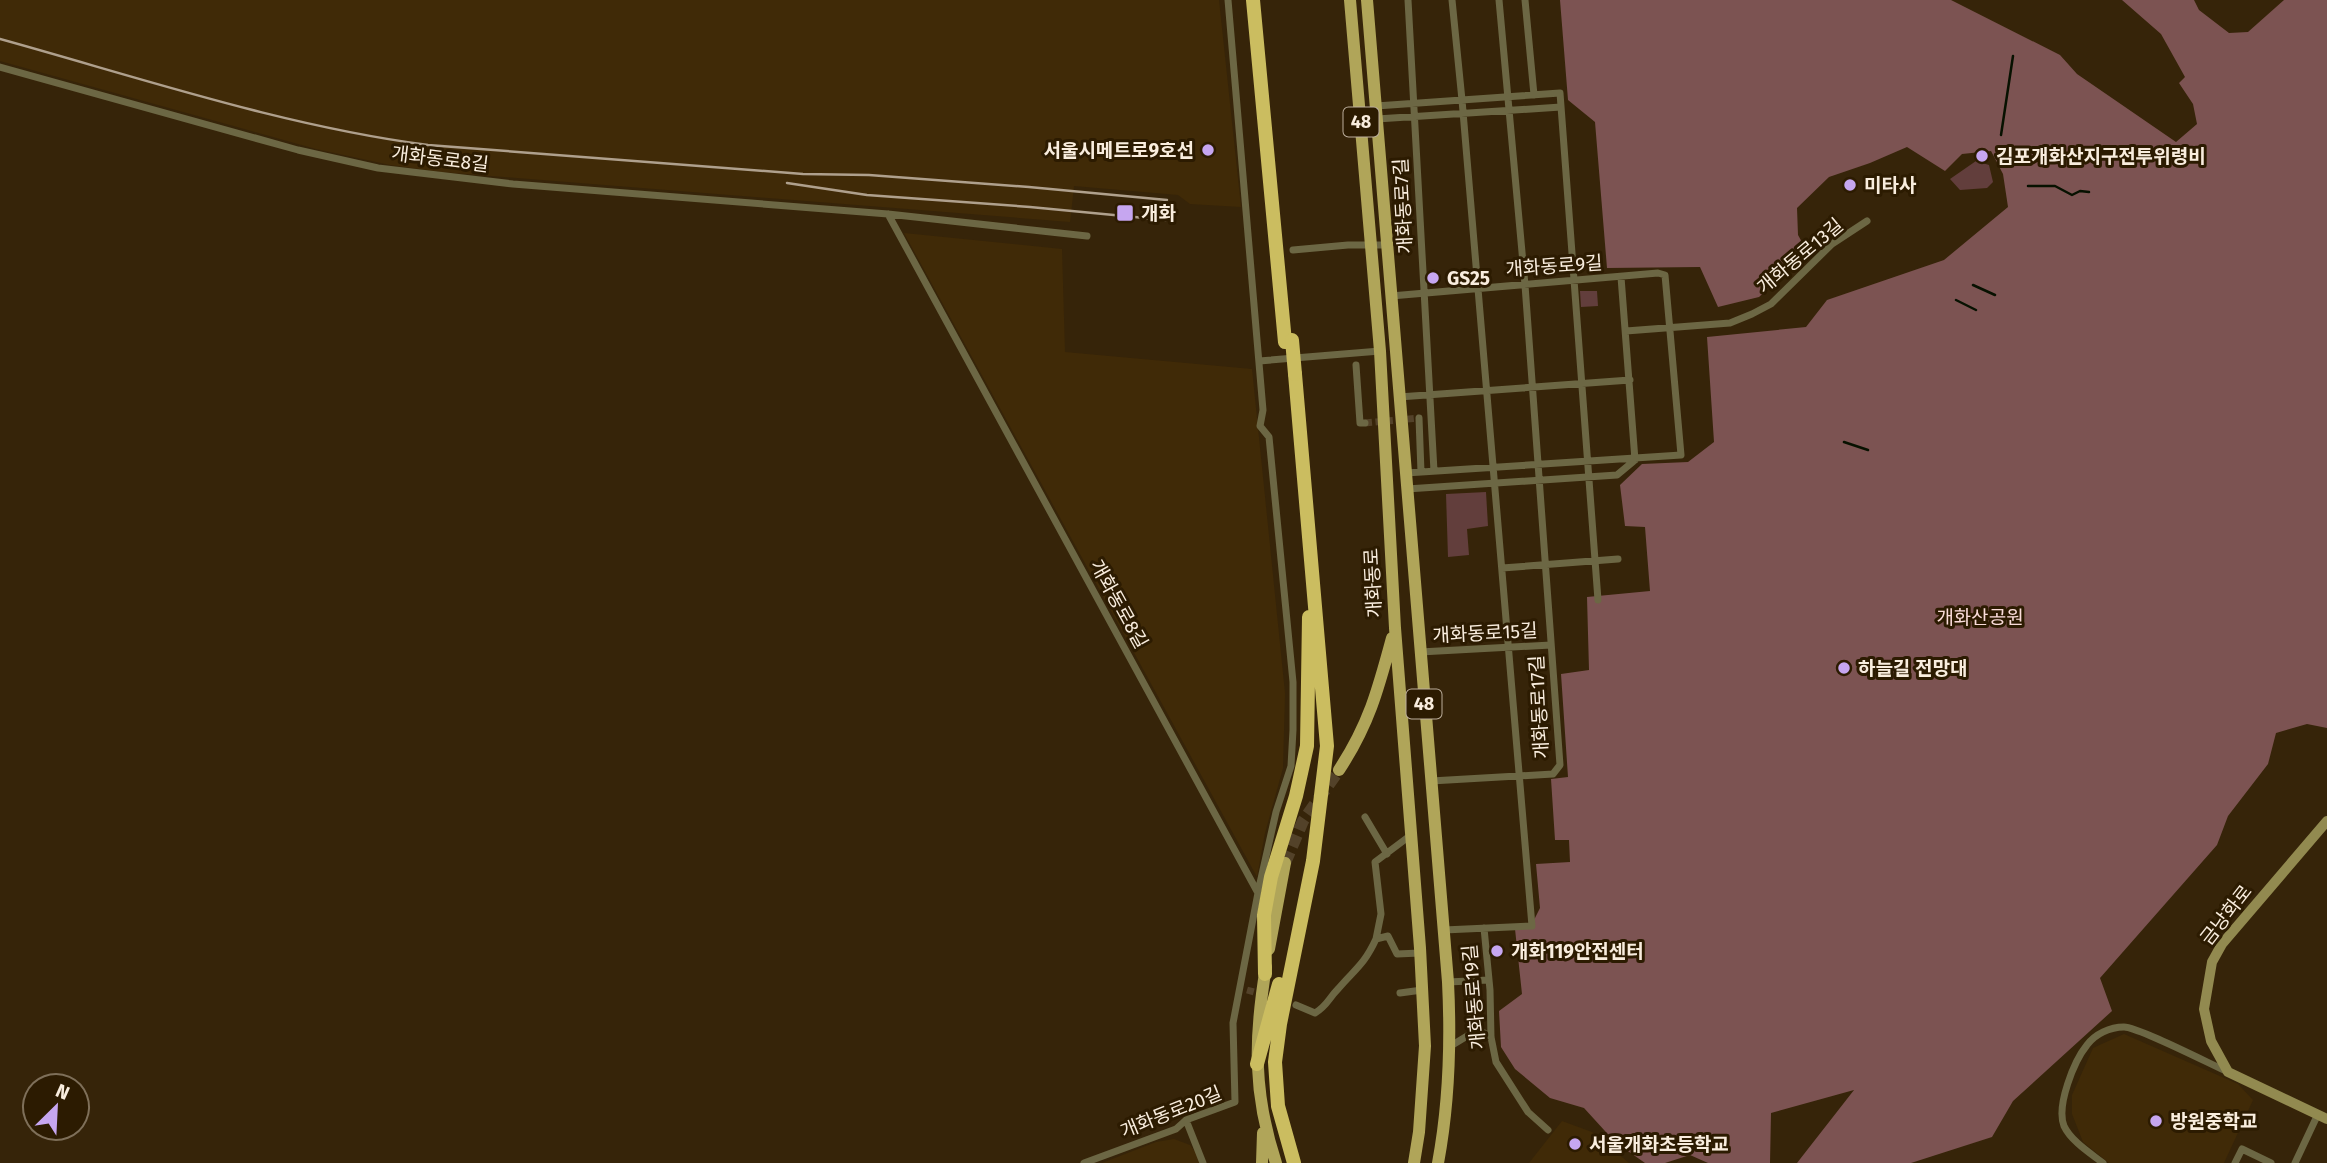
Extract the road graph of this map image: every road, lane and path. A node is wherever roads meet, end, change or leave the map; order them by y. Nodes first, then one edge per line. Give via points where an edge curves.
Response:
1 (1228, 0) edge
2 (1253, 0) edge
3 (1263, 0) edge
4 (1350, 0) edge
5 (1367, 0) edge
6 (1408, 0) edge
7 (1452, 0) edge
8 (1499, 0) edge
9 (1525, 0) edge
10 (0, 67) edge
11 (1534, 95) junction
12 (1507, 97) junction
13 (1462, 100) junction
14 (1414, 103) junction
15 (1561, 107) junction
16 (1508, 111) junction
17 (1377, 113) junction
18 (1464, 114) junction
19 (1415, 117) junction
20 (1366, 168) junction
21 (1384, 190) junction
22 (888, 214) junction
23 (1277, 215) junction
24 (1867, 221) dead end
25 (1087, 236) dead end
26 (1372, 245) junction
27 (1387, 245) junction
28 (1293, 250) dead end
29 (1621, 277) junction
30 (1573, 281) junction
31 (1525, 285) junction
32 (1478, 288) junction
33 (1423, 293) junction
34 (1391, 296) junction
35 (1670, 329) junction
36 (1626, 331) junction
37 (1380, 351) junction
38 (1259, 361) junction
39 (1356, 365) dead end
40 (1292, 375) junction
41 (1630, 380) junction
42 (1582, 384) junction
43 (1532, 387) junction
44 (1487, 391) junction
45 (1429, 395) junction
46 (1399, 397) junction
47 (1419, 418) dead end
48 (1365, 423) dead end
49 (1635, 460) junction
50 (1587, 462) junction
51 (1538, 465) junction
52 (1494, 468) junction
53 (1434, 471) junction
54 (1421, 472) junction
55 (1405, 473) junction
56 (1588, 477) junction
57 (1539, 480) junction
58 (1495, 483) junction
59 (1406, 489) junction
60 (1618, 559) dead end
61 (1595, 561) junction
62 (1545, 565) junction
63 (1502, 568) junction
64 (1598, 600) dead end
65 (1309, 612) junction
66 (1395, 628) junction
67 (1551, 645) junction
68 (1509, 647) junction
69 (1420, 652) junction
70 (1339, 770) tunnel mouth
71 (1520, 775) junction
72 (1431, 781) junction
73 (1365, 817) dead end
74 (2327, 821) edge
75 (1411, 835) junction
76 (1387, 854) junction
77 (1285, 863) tunnel mouth
78 (1258, 892) junction
79 (1484, 928) junction
80 (1444, 930) junction
81 (1376, 939) junction
82 (1420, 953) junction
83 (1265, 974) junction
84 (1488, 980) junction
85 (1469, 981) junction
86 (1448, 982) junction
87 (1422, 990) junction
88 (1400, 993) dead end
89 (1296, 1005) dead end
90 (1477, 1030) junction
91 (1491, 1037) junction
92 (1449, 1047) junction
93 (1257, 1064) junction
94 (2228, 1072) junction
95 (2323, 1117) edge
96 (1186, 1120) junction
97 (1263, 1123) junction
98 (1548, 1130) dead end
99 (1084, 1163) edge
100 (1203, 1163) edge
101 (1262, 1163) edge
102 (1276, 1163) edge
103 (1294, 1163) edge
104 (1414, 1163) edge
105 (1438, 1163) edge
106 (2103, 1163) edge
107 (2235, 1163) edge
108 (2271, 1163) edge
109 (2295, 1163) edge

1 - 38 street
2 - 23 highway
3 - 23 highway
4 - 20 main road, 개화동로 / 48
5 - 17 main road, 개화동로 / 48
6 - 14 street, 개화동로7길
7 - 13 street
8 - 12 street
9 - 11 street
10 - 22 street, 개화동로8길 via 378,168 513,184
11 - 12 street
11 - 15 street via 1560,93
12 - 13 street
12 - 16 street
13 - 14 street
13 - 18 street
14 - 17 street
14 - 19 street, 개화동로7길
15 - 16 street
15 - 30 street
16 - 18 street
16 - 31 street
17 - 19 street
17 - 21 main road, 개화동로 / 48
18 - 19 street
18 - 32 street
19 - 33 street, 개화동로7길
20 - 21 main road via 1373,172 1378,192
20 - 26 main road, 개화동로 / 48
21 - 27 main road, 개화동로 / 48
22 - 25 street, 개화동로8길
22 - 78 street, 개화동로8길
23 - 40 highway, bridge
24 - 35 street, 개화동로13길 via 1832,244 1771,304 1730,324
26 - 27 street
26 - 28 street
26 - 37 main road, 개화동로 / 48
27 - 34 main road, 개화동로 / 48
29 - 30 street, 개화동로9길
29 - 35 street, 개화동로9길 via 1665,275
29 - 36 street
30 - 31 street, 개화동로9길
30 - 42 street
31 - 32 street, 개화동로9길
31 - 43 street
32 - 33 street, 개화동로9길
32 - 44 street
33 - 34 street, 개화동로9길
33 - 45 street, 개화동로7길
34 - 46 main road, 개화동로 / 48
35 - 36 street, 개화동로13길
35 - 49 street via 1681,455
36 - 41 street
37 - 38 street
37 - 66 main road, 개화동로 / 48
38 - 78 street via 1260,426 1269,438 1293,682 1291,766
39 - 48 street via 1360,423
40 - 65 highway
40 - 103 highway via 1327,746 1312,861 1275,1062 1278,1106
41 - 42 street
41 - 49 street
42 - 43 street
42 - 50 street
43 - 44 street
43 - 51 street
44 - 45 street
44 - 52 street
45 - 46 street
45 - 53 street
46 - 55 main road, 개화동로 / 48
47 - 54 street
49 - 50 street
49 - 56 street via 1617,475
50 - 51 street
50 - 56 street
51 - 52 street
51 - 57 street
52 - 53 street
52 - 58 street
53 - 54 street
54 - 55 street
55 - 59 main road, 개화동로 / 48
56 - 57 street
56 - 61 street
57 - 58 street
57 - 62 street
58 - 59 street
58 - 63 street
59 - 69 main road, 개화동로 / 48
60 - 61 street
61 - 62 street
61 - 64 street
62 - 63 street
62 - 67 street
63 - 68 street
65 - 83 highway via 1307,746 1271,877 1265,915
65 - 93 highway via 1319,743 1316,794 1281,974
66 - 70 main road via 1373,706
66 - 75 main road, 개화동로 / 48
67 - 68 street, 개화동로15길
67 - 71 street, 개화동로17길 via 1560,765 1553,774
68 - 69 street, 개화동로15길
68 - 71 street, 개화동로17길
69 - 72 main road, 개화동로 / 48
71 - 72 street, 개화동로17길
71 - 79 street, 개화동로19길 via 1532,926
72 - 80 main road, 개화동로 / 48
73 - 76 street
74 - 94 street, 금낭화로 via 2211,962 2204,1009 2211,1041
75 - 76 street
75 - 82 main road, 개화동로 / 48
76 - 81 street via 1375,862 1381,914
77 - 83 main road
78 - 96 street, 개화동로20길 via 1233,1023 1235,1102
79 - 80 street, 개화동로19길
79 - 84 street, 개화동로19길
80 - 86 main road, 개화동로 / 48
81 - 82 street via 1388,936 1397,954
81 - 89 street via 1367,959 1336,990 1328,1005 1315,1013
82 - 87 main road, 개화동로 / 48
83 - 93 main road
84 - 85 street
84 - 91 street, 개화동로19길
85 - 86 street
85 - 90 street via 1472,1023
86 - 92 main road, 개화동로 / 48
87 - 88 street
87 - 104 main road, 개화동로 / 48 via 1425,1046
90 - 91 street
90 - 92 street
91 - 98 street, 개화동로19길 via 1496,1062 1506,1079 1528,1112
92 - 105 main road, 개화동로 / 48
93 - 97 main road
94 - 95 street
94 - 106 street via 2127,1027 2107,1030 2087,1045 2064,1093 2061,1110 2071,1135
95 - 109 street
96 - 99 street, 개화동로20길 via 1175,1129
96 - 100 street
97 - 101 main road
97 - 102 main road
107 - 108 street via 2242,1149

